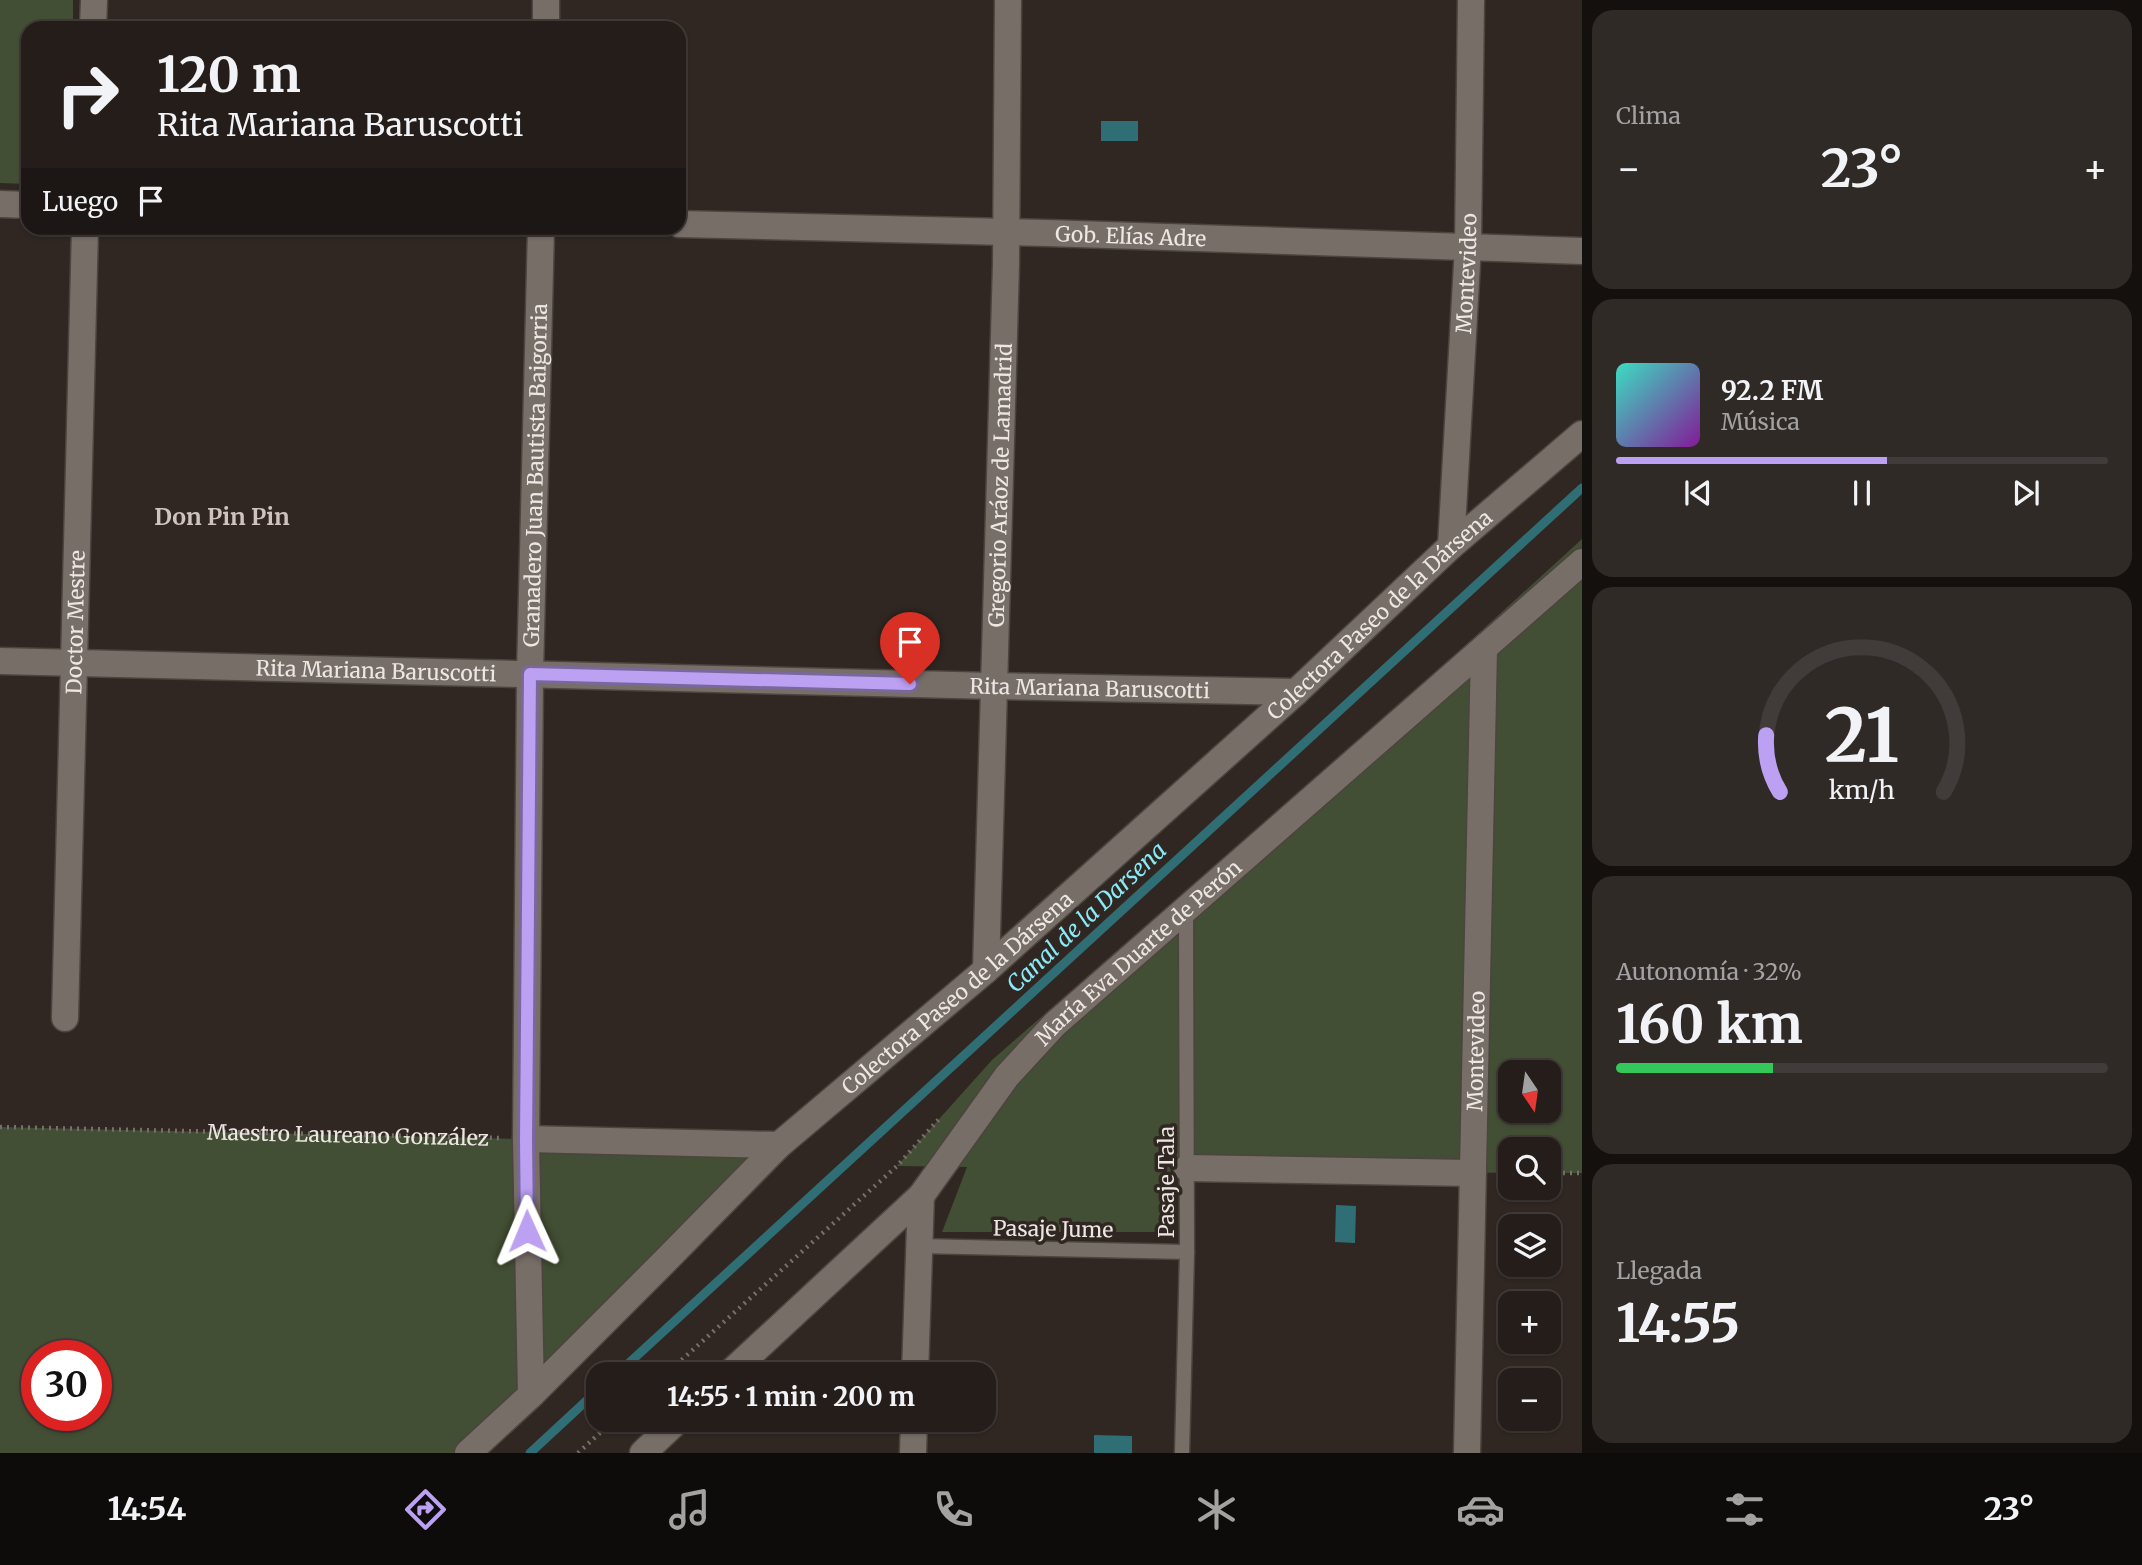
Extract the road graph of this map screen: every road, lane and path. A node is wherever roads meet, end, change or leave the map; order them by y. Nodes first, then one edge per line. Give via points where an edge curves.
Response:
1 (94, 0) edge
2 (546, 0) edge
3 (1008, 0) edge
4 (1471, 0) edge
5 (93, 21) edge
6 (546, 21) edge
7 (0, 204) edge
8 (21, 205) edge
9 (686, 224) edge
10 (1007, 232) junction
11 (85, 235) edge
12 (541, 235) edge
13 (1468, 246) junction
14 (1582, 251) edge
15 (1582, 433) edge
16 (1451, 546) junction
17 (1582, 562) edge
18 (1484, 649) junction
19 (0, 661) edge
20 (75, 663) junction
21 (530, 674) junction
22 (994, 686) junction
23 (1296, 692) junction
24 (1186, 911) junction
25 (986, 970) junction
26 (65, 1018) dead end
27 (0, 1127) edge
28 (526, 1139) junction
29 (779, 1144) junction
30 (897, 1166) dead end
31 (1187, 1168) junction
32 (1472, 1173) junction
33 (1561, 1173) edge
34 (1582, 1173) edge
35 (921, 1196) junction
36 (919, 1246) junction
37 (1187, 1252) junction
38 (679, 1362) edge
39 (742, 1362) edge
40 (915, 1362) edge
41 (531, 1395) junction
42 (601, 1432) edge
43 (666, 1432) edge
44 (914, 1432) edge
45 (468, 1453) edge
46 (578, 1453) edge
47 (643, 1453) edge
48 (913, 1453) edge
49 (1182, 1453) edge
50 (1466, 1453) edge

1 - 5 street
2 - 6 street
3 - 10 street, Gregorio Aráoz de Lamadrid
4 - 13 street, Montevideo
7 - 8 street
9 - 10 street, Gob. Elías Adre
10 - 13 street, Gob. Elías Adre
10 - 22 street, Gregorio Aráoz de Lamadrid
11 - 20 street, Doctor Mestre
12 - 21 street, Granadero Juan Bautista Baigorria
13 - 14 street, Gob. Elías Adre
13 - 16 street, Montevideo
15 - 16 street, Colectora Paseo de la Dársena
16 - 23 street, Colectora Paseo de la Dársena
17 - 18 street, María Eva Duarte de Perón
18 - 24 street, María Eva Duarte de Perón
18 - 32 street, Montevideo
19 - 20 street, Rita Mariana Baruscotti
20 - 21 street, Rita Mariana Baruscotti
20 - 26 street, Doctor Mestre
21 - 22 street, Rita Mariana Baruscotti
21 - 28 street, Granadero Juan Bautista Baigorria
22 - 23 street, Rita Mariana Baruscotti
22 - 25 street, Gregorio Aráoz de Lamadrid
23 - 25 street, Colectora Paseo de la Dársena
24 - 31 lane, Pasaje Tala
24 - 35 street, María Eva Duarte de Perón via 1046,1032 1007,1076
25 - 29 street, Colectora Paseo de la Dársena
27 - 28 path, Maestro Laureano González
28 - 29 street
28 - 41 street, Granadero Juan Bautista Baigorria
29 - 41 street, Colectora Paseo de la Dársena
30 - 38 path
31 - 32 street
31 - 37 lane, Pasaje Tala
32 - 50 street, Montevideo
33 - 34 path
35 - 36 street
35 - 39 street, María Eva Duarte de Perón
36 - 37 lane, Pasaje Jume
36 - 40 street
37 - 49 lane, Pasaje Tala
41 - 45 street, Colectora Paseo de la Dársena
42 - 46 path
43 - 47 street
44 - 48 street

